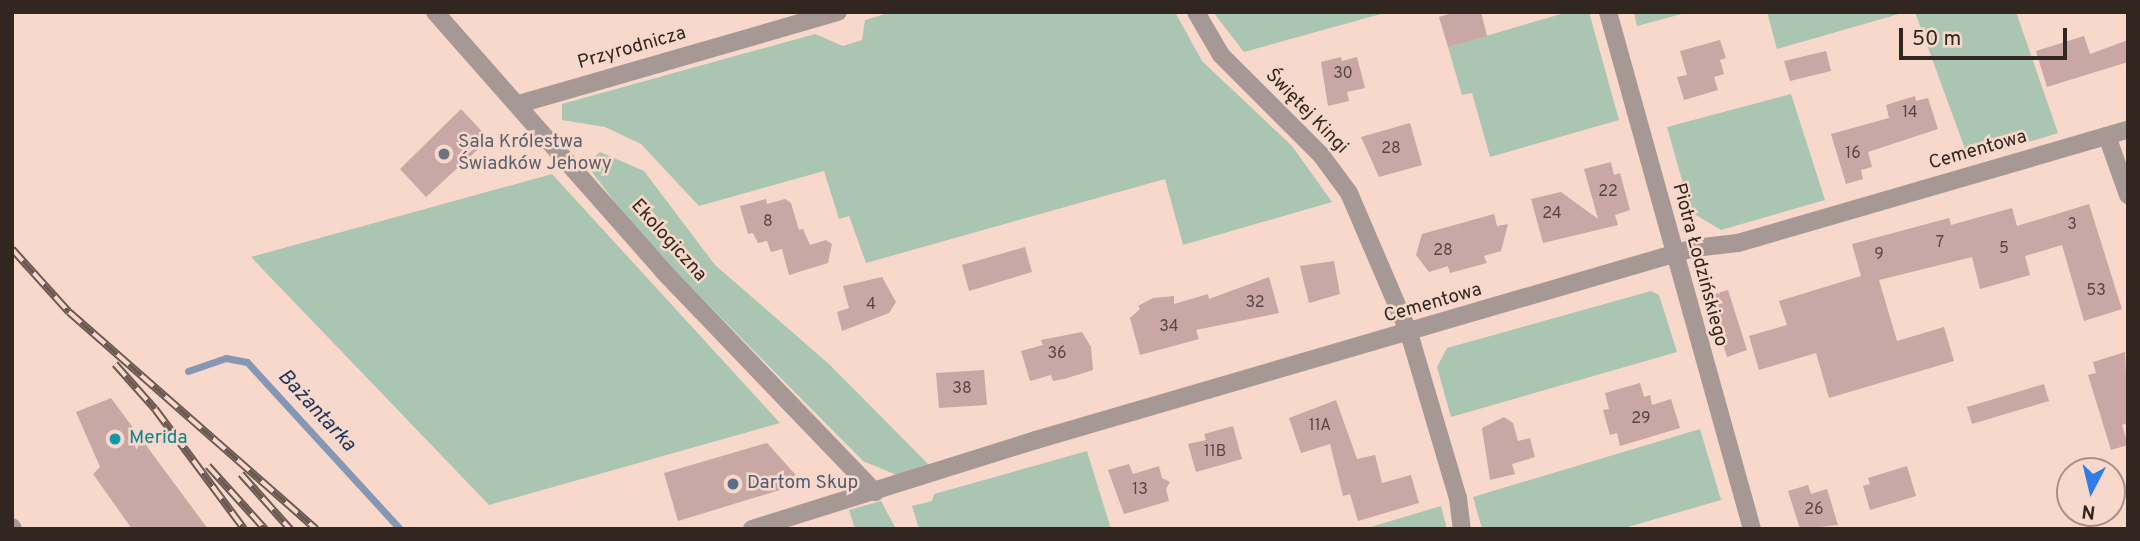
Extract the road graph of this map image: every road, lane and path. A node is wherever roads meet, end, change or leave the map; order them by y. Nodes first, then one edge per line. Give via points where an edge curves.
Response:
1 (436, 12) edge
2 (838, 12) edge
3 (1196, 12) edge
4 (1608, 12) edge
5 (519, 104) junction
6 (2128, 130) edge
7 (2107, 136) junction
8 (2128, 195) edge
9 (1675, 255) junction
10 (1409, 332) junction
11 (875, 492) junction
12 (752, 529) edge
13 (1462, 529) edge
14 (1752, 529) edge

1 - 5 street, Ekologiczna
2 - 5 street, Przyrodnicza
3 - 10 street, Świętej Kingi via 1221,55 1337,174
4 - 9 street, Piotra Łodzińskiego
5 - 11 street, Ekologiczna via 664,272
6 - 7 street, Cementowa
7 - 8 street
7 - 9 street, Cementowa via 1738,243 1694,247
9 - 10 street, Cementowa
9 - 14 street, Piotra Łodzińskiego
10 - 11 street, Cementowa via 1036,440
10 - 13 street, Świętej Kingi via 1458,498
11 - 12 street, Cementowa

